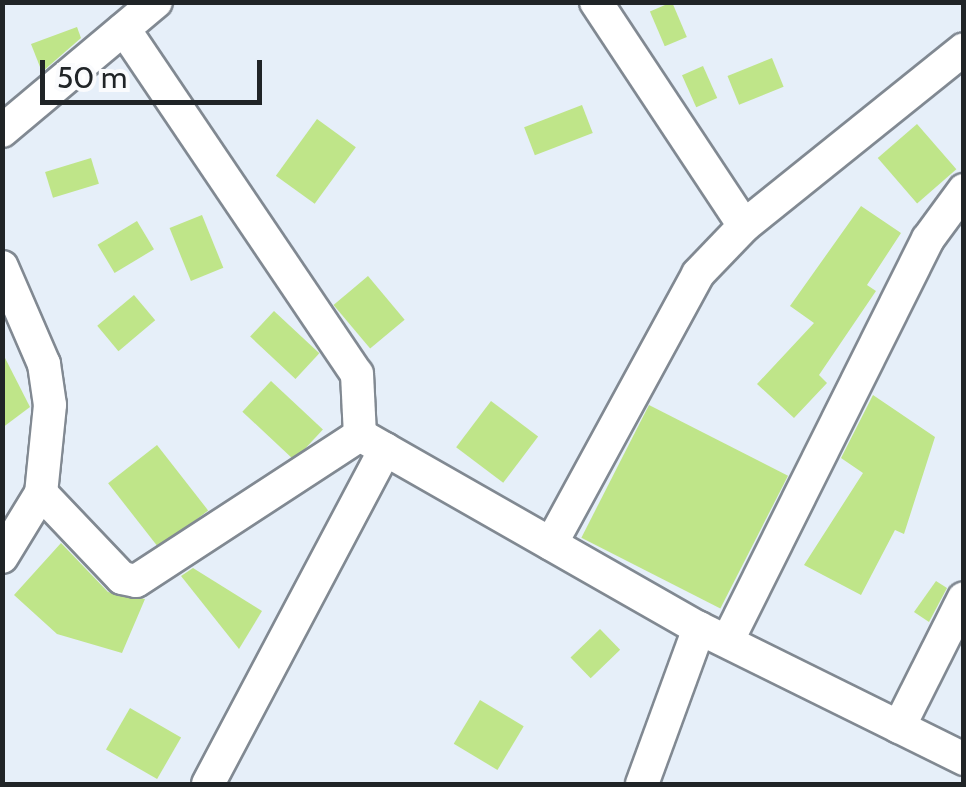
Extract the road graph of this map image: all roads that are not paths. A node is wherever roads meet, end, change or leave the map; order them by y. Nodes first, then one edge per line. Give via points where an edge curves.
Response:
1 (156, 2) edge
2 (596, 2) edge
3 (124, 29) junction
4 (964, 49) edge
5 (2, 131) edge
6 (964, 190) edge
7 (744, 226) junction
8 (2, 267) edge
9 (373, 442) junction
10 (41, 493) junction
11 (551, 544) junction
12 (2, 556) edge
13 (964, 598) edge
14 (714, 634) junction
15 (899, 727) junction
16 (964, 759) edge
17 (208, 784) edge
18 (642, 784) edge

1 - 3 street
2 - 7 street
3 - 5 street
3 - 9 street via 344,352
4 - 7 street
6 - 14 street via 928,240
7 - 11 street via 680,299
8 - 10 street via 44,364
9 - 10 street via 136,581 122,578
9 - 11 street
9 - 17 street
10 - 12 street
11 - 14 street
13 - 15 street
14 - 15 street
14 - 18 street
15 - 16 street

